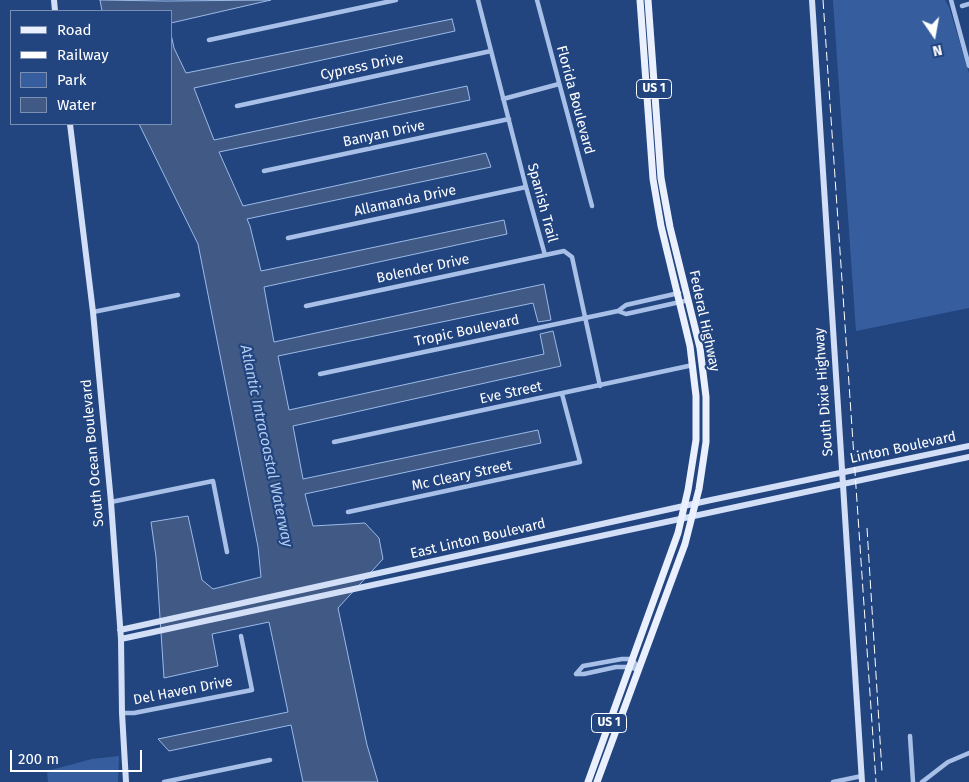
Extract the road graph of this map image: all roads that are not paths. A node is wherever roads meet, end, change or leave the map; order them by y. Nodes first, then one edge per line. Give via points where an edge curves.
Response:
1 (396, 0) edge
2 (478, 0) edge
3 (537, 0) edge
4 (640, 0) edge
5 (648, 0) edge
6 (812, 0) edge
7 (951, 0) edge
8 (380, 2) edge
9 (969, 4) edge
10 (962, 6) dead end
11 (209, 40) dead end
12 (491, 51) junction
13 (967, 53) edge
14 (969, 66) edge
15 (559, 84) junction
16 (503, 99) junction
17 (237, 106) dead end
18 (508, 119) junction
19 (70, 125) edge
20 (264, 171) dead end
21 (526, 187) junction
22 (655, 193) junction
23 (664, 200) junction
24 (592, 206) dead end
25 (288, 238) dead end
26 (545, 255) junction
27 (682, 293) junction
28 (178, 295) dead end
29 (689, 300) junction
30 (680, 302) junction
31 (306, 306) dead end
32 (618, 311) junction
33 (93, 312) junction
34 (586, 318) junction
35 (693, 366) junction
36 (320, 374) dead end
37 (600, 386) junction
38 (562, 394) junction
39 (334, 442) dead end
40 (968, 446) edge
41 (953, 450) junction
42 (969, 457) edge
43 (951, 461) junction
44 (938, 464) junction
45 (841, 474) junction
46 (842, 484) junction
47 (781, 486) junction
48 (773, 498) junction
49 (111, 502) junction
50 (696, 504) junction
51 (684, 506) junction
52 (348, 512) dead end
53 (693, 516) junction
54 (681, 518) junction
55 (532, 539) junction
56 (535, 550) junction
57 (227, 552) dead end
58 (120, 630) junction
59 (241, 636) dead end
60 (121, 639) junction
61 (632, 659) junction
62 (629, 667) junction
63 (639, 670) junction
64 (122, 713) junction
65 (910, 736) dead end
66 (969, 753) edge
67 (270, 760) dead end
68 (862, 779) edge
69 (590, 781) edge
70 (126, 782) edge
71 (164, 782) edge
72 (597, 782) edge
73 (833, 782) edge
74 (913, 782) edge
75 (922, 782) edge

1 - 8 street
2 - 12 street, Spanish Trail
3 - 15 street, Florida Boulevard
4 - 22 main road, Federal Highway / US 1
5 - 23 main road, Federal Highway / US 1
6 - 45 main road, South Dixie Highway
7 - 13 street
8 - 11 street
9 - 10 street
12 - 16 street, Spanish Trail
12 - 17 street, Cypress Drive
13 - 14 street
15 - 16 street
15 - 24 street, Florida Boulevard
16 - 18 street, Spanish Trail
18 - 20 street, Banyan Drive
18 - 21 street, Spanish Trail
19 - 33 main road, South Ocean Boulevard
21 - 25 street, Allamanda Drive
21 - 26 street, Spanish Trail
22 - 23 main road
22 - 27 main road, Federal Highway / US 1 via 661,226
23 - 27 main road, Federal Highway / US 1
26 - 31 street, Bolender Drive
26 - 34 street, Spanish Trail via 564,251 572,257
27 - 29 main road, Federal Highway / US 1
27 - 30 main road, Federal Highway / US 1
27 - 32 street, Tropic Boulevard via 626,305
28 - 33 street
29 - 30 street, Tropic Boulevard
29 - 50 main road, Federal Highway / US 1 via 700,348 706,397 704,458
30 - 32 street, Tropic Boulevard via 626,314
30 - 35 main road, Federal Highway / US 1
32 - 34 street, Tropic Boulevard
33 - 49 main road, South Ocean Boulevard
34 - 36 street, Tropic Boulevard
34 - 37 street, Spanish Trail
35 - 37 street, Eve Street
35 - 51 main road, Federal Highway / US 1 via 696,440
37 - 38 street, Eve Street
38 - 39 street, Eve Street
38 - 52 street, Mc Cleary Street via 580,462
40 - 41 main road, Linton Boulevard
40 - 43 main road
41 - 44 main road
41 - 45 main road, Linton Boulevard
42 - 43 main road, Linton Boulevard
43 - 44 main road, Linton Boulevard
44 - 46 main road, Linton Boulevard
45 - 46 main road, South Dixie Highway
45 - 47 main road, East Linton Boulevard
46 - 48 main road, East Linton Boulevard
46 - 68 main road, South Dixie Highway
47 - 48 main road
47 - 50 main road, East Linton Boulevard
48 - 53 main road, East Linton Boulevard
49 - 57 street via 214,480
49 - 58 main road, South Ocean Boulevard
50 - 51 main road, East Linton Boulevard
50 - 53 main road, Federal Highway / US 1
51 - 54 main road, Federal Highway / US 1
51 - 55 main road, East Linton Boulevard
53 - 54 main road, East Linton Boulevard
53 - 63 main road, Federal Highway / US 1
54 - 56 main road, East Linton Boulevard
54 - 61 main road, Federal Highway / US 1
55 - 56 main road
55 - 58 main road, East Linton Boulevard
56 - 60 main road, East Linton Boulevard
58 - 60 main road, South Ocean Boulevard
59 - 64 street, Del Haven Drive via 252,690
60 - 64 main road, South Ocean Boulevard
61 - 62 main road, Federal Highway / US 1
61 - 62 street via 583,666 576,674
61 - 63 street
62 - 63 street
62 - 69 main road, Federal Highway / US 1
63 - 72 main road, Federal Highway / US 1
64 - 70 main road, South Ocean Boulevard
65 - 74 street
66 - 75 street via 954,758
67 - 71 street
68 - 73 street

